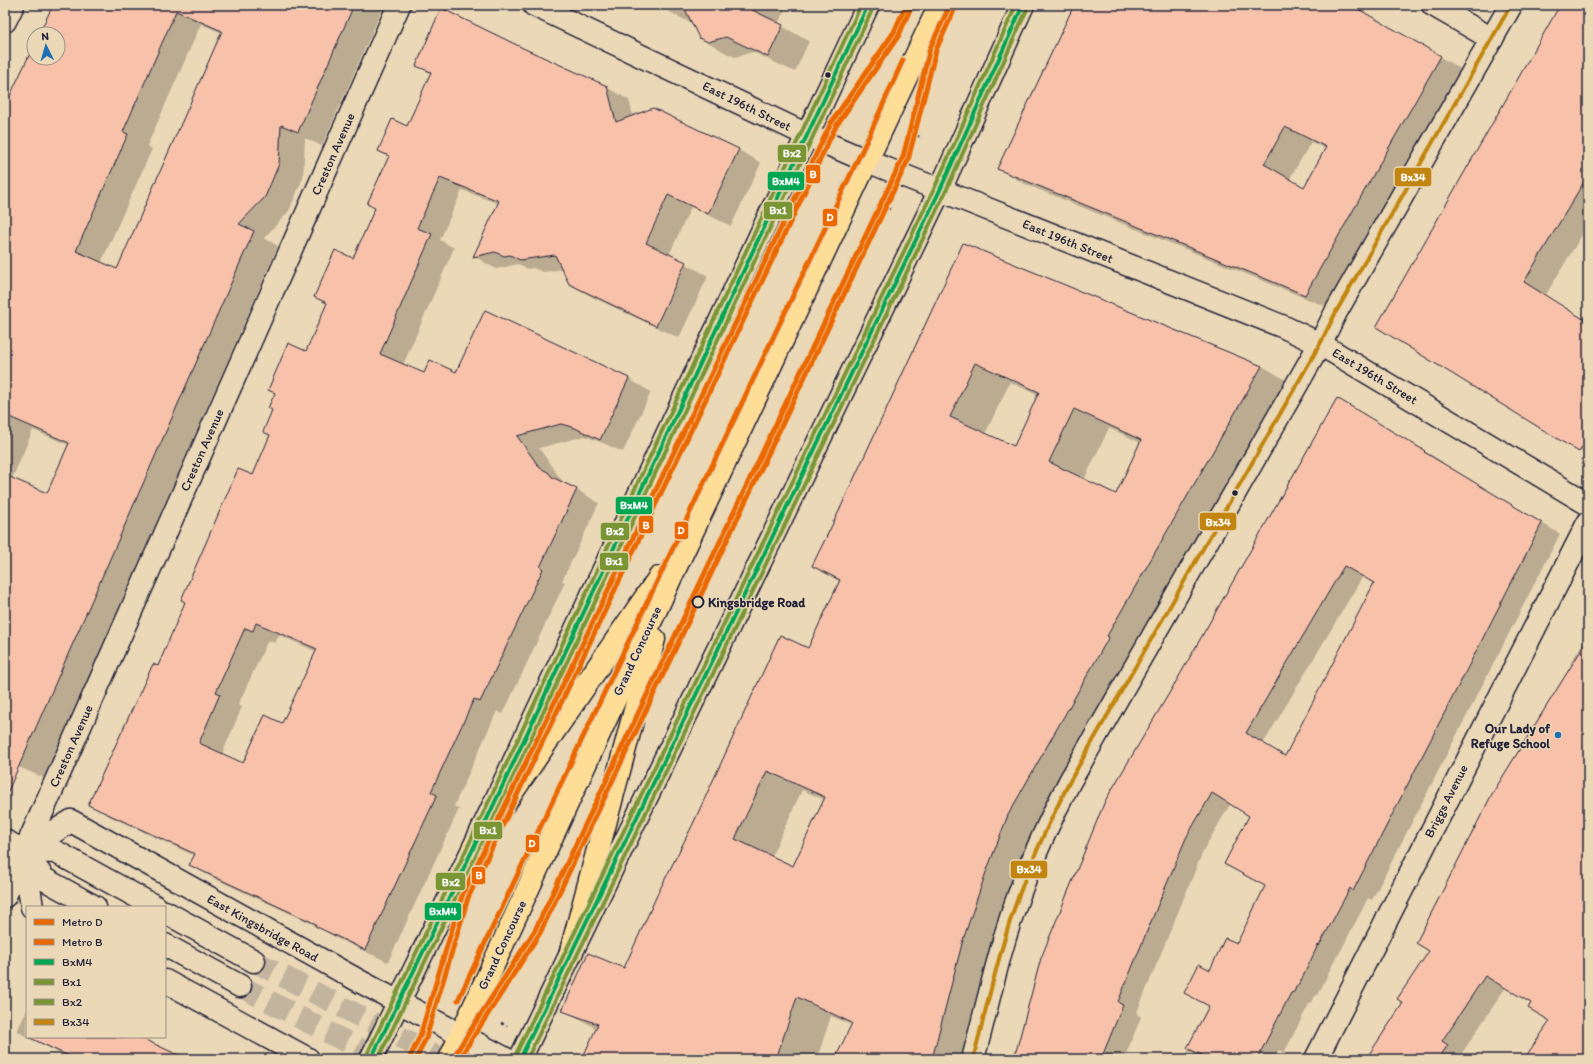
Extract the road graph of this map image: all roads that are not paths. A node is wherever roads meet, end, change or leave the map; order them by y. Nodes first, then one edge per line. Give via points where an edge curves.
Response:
1 (13, 5) edge
2 (399, 5) edge
3 (534, 5) edge
4 (868, 5) edge
5 (940, 5) edge
6 (1023, 5) edge
7 (1433, 5) edge
8 (1511, 5) edge
9 (5, 21) edge
10 (1492, 39) junction
11 (807, 135) junction
12 (867, 161) junction
13 (940, 190) junction
14 (1320, 344) junction
15 (1588, 504) edge
16 (1588, 523) edge
17 (695, 526) junction
18 (670, 579) junction
19 (5, 841) edge
20 (473, 849) junction
21 (24, 851) junction
22 (5, 896) edge
23 (32, 906) edge
24 (94, 906) edge
25 (154, 906) edge
26 (166, 913) edge
27 (166, 946) edge
28 (570, 955) junction
29 (254, 960) tunnel mouth
30 (166, 982) edge
31 (240, 986) tunnel mouth
32 (398, 1002) junction
33 (461, 1035) junction
34 (308, 1059) edge
35 (371, 1059) edge
36 (450, 1059) edge
37 (506, 1059) edge
38 (520, 1059) edge
39 (973, 1059) edge
40 (1316, 1059) edge

1 - 9 street
2 - 21 street, Creston Avenue
3 - 11 street, East 196th Street
4 - 11 street
5 - 12 main road, Grand Concourse
6 - 13 street
7 - 10 street
8 - 10 street
10 - 14 street
11 - 12 street, East 196th Street
11 - 20 street
12 - 13 street, East 196th Street
12 - 17 main road, Grand Concourse
13 - 14 street, East 196th Street via 1284,327
13 - 28 street
14 - 15 street, East 196th Street
14 - 39 street via 1070,781 1045,830 1020,893
16 - 40 street, Briggs Avenue
17 - 18 main road, Grand Concourse
17 - 20 main road
18 - 28 main road
18 - 33 main road, Grand Concourse
19 - 21 street
20 - 32 street
21 - 22 street, Creston Avenue
21 - 23 street
21 - 24 street via 44,879
21 - 25 street via 56,852
21 - 32 street, East Kingsbridge Road via 71,821
26 - 29 street
27 - 31 street
28 - 38 street
30 - 34 street
32 - 33 street, East Kingsbridge Road
32 - 35 street
33 - 36 main road, Grand Concourse
33 - 37 street, East Kingsbridge Road

